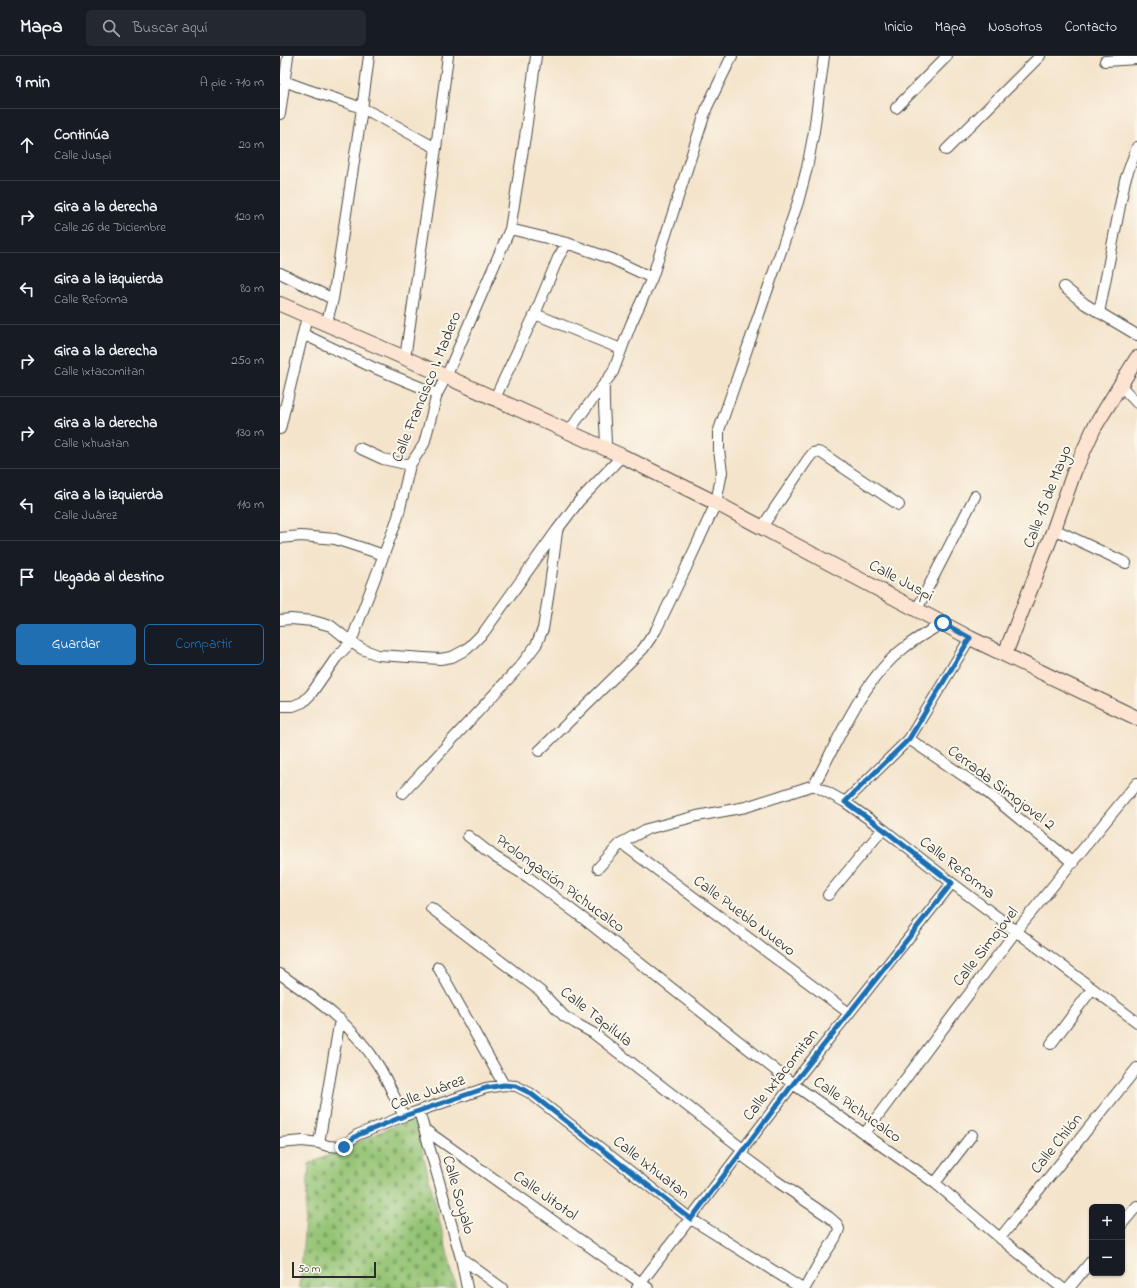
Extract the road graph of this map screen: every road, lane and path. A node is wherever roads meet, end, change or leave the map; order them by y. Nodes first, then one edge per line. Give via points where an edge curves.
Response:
1 (288, 56) edge
2 (369, 56) edge
3 (448, 56) edge
4 (536, 56) edge
5 (732, 56) edge
6 (824, 56) edge
7 (947, 56) edge
8 (1040, 56) edge
9 (1137, 59) edge
10 (1105, 61) dead end
11 (283, 80) edge
12 (896, 108) dead end
13 (362, 109) junction
14 (280, 114) edge
15 (1137, 147) edge
16 (436, 148) junction
17 (946, 150) dead end
18 (510, 229) junction
19 (567, 243) junction
20 (280, 273) edge
21 (652, 278) junction
22 (1064, 287) dead end
23 (333, 299) junction
24 (280, 304) edge
25 (1100, 313) junction
26 (535, 314) junction
27 (307, 317) junction
28 (326, 325) junction
29 (303, 334) junction
30 (1137, 335) edge
31 (622, 349) junction
32 (405, 358) junction
33 (1137, 358) edge
34 (446, 377) junction
35 (604, 385) junction
36 (1120, 385) junction
37 (437, 394) junction
38 (494, 400) junction
39 (1137, 403) edge
40 (280, 429) edge
41 (568, 432) junction
42 (359, 448) dead end
43 (606, 449) junction
44 (622, 456) junction
45 (410, 465) junction
46 (975, 496) dead end
47 (716, 502) junction
48 (899, 505) dead end
49 (762, 527) junction
50 (1054, 529) junction
51 (557, 530) junction
52 (280, 538) edge
53 (384, 555) junction
54 (1126, 562) dead end
55 (917, 609) junction
56 (280, 620) edge
57 (943, 623) junction
58 (970, 638) junction
59 (351, 642) junction
60 (1005, 654) junction
61 (280, 706) edge
62 (1137, 718) edge
63 (909, 739) junction
64 (539, 751) dead end
65 (1137, 783) edge
66 (814, 785) junction
67 (403, 793) dead end
68 (845, 802) junction
69 (883, 829) junction
70 (468, 836) dead end
71 (621, 843) junction
72 (1073, 863) junction
73 (598, 868) dead end
74 (952, 883) junction
75 (828, 896) dead end
76 (431, 908) dead end
77 (1016, 932) junction
78 (634, 957) joint
79 (438, 967) dead end
80 (280, 974) edge
81 (1092, 989) junction
82 (849, 1013) junction
83 (340, 1019) junction
84 (1137, 1022) edge
85 (1051, 1044) dead end
86 (1137, 1068) edge
87 (793, 1084) junction
88 (504, 1085) junction
89 (419, 1111) junction
90 (404, 1116) junction
91 (424, 1129) junction
92 (864, 1133) junction
93 (972, 1135) dead end
94 (280, 1143) edge
95 (319, 1143) junction
96 (742, 1152) junction
97 (935, 1183) junction
98 (1137, 1206) edge
99 (691, 1219) junction
100 (1125, 1220) edge
101 (1000, 1238) junction
102 (460, 1258) junction
103 (1089, 1264) edge
104 (642, 1286) edge
105 (468, 1288) edge
106 (502, 1288) edge
107 (801, 1288) edge
108 (805, 1288) edge
109 (1062, 1288) edge
110 (1069, 1288) edge

1 - 11 street
2 - 13 street
3 - 16 street
4 - 18 street, Calle Francisco I. Madero
5 - 21 street via 707,107
6 - 47 street via 814,131 798,202 720,430 722,472
7 - 12 street
8 - 17 street
9 - 10 street
11 - 13 street
11 - 14 street
13 - 16 street
13 - 23 street
15 - 25 street via 1125,180
16 - 32 street
18 - 19 street
18 - 34 street, Calle Francisco I. Madero
19 - 21 street via 612,259
19 - 26 street via 558,258
20 - 23 street
21 - 31 street
22 - 25 street
23 - 28 street
24 - 27 street, Calle Juspi
25 - 30 street
26 - 31 street
26 - 38 street
27 - 28 street, Calle Juspi
27 - 29 street
28 - 32 street, Calle Juspi
29 - 37 street
29 - 40 street
31 - 35 street via 613,372
32 - 34 street, Calle Juspi
33 - 36 street, Calle 15 de Mayo
34 - 37 street, Calle Francisco I. Madero
34 - 38 street, Calle Juspi
35 - 41 street
35 - 43 street
36 - 39 street
36 - 50 street, Calle 15 de Mayo via 1094,428 1074,472
37 - 45 street, Calle Francisco I. Madero via 424,444
38 - 41 street, Calle Juspi
41 - 43 street, Calle Juspi
42 - 45 street via 383,459
43 - 44 street, Calle Juspi
44 - 47 street, Calle Juspi
44 - 51 street via 579,501
45 - 53 street, Calle Francisco I. Madero via 398,517
46 - 55 street
47 - 49 street, Calle Juspi
47 - 64 street via 656,630 643,649
48 - 49 street via 818,452 813,453 808,459
49 - 55 street, Calle Juspi
50 - 54 street
50 - 60 street, Calle 15 de Mayo
51 - 59 street via 484,632 467,649 440,660 378,655
51 - 67 street via 542,629 536,645 512,675
52 - 53 street via 301,536 335,539
53 - 59 street, Calle Francisco I. Madero
55 - 57 street, Calle Juspi
56 - 59 street via 313,621 331,626
57 - 58 street, Calle Juspi
57 - 66 street via 903,648 868,686
58 - 60 street, Calle Juspi
58 - 63 street
59 - 61 street, Calle Francisco I. Madero via 304,702 293,706
60 - 62 street, Calle Juspi
63 - 68 street
63 - 72 street, Cerrada Simojovel 2 via 983,789
65 - 72 street, Calle Simojovel
66 - 68 street, Calle Reforma
66 - 71 street via 746,807 647,829
68 - 69 street, Calle Reforma
69 - 74 street, Calle Reforma
69 - 75 street
70 - 78 street, Prolongación Pichucalco via 528,877
71 - 73 street
71 - 82 street, Calle Pueblo Nuevo
72 - 77 street, Calle Simojovel
74 - 77 street, Calle Reforma
74 - 82 street, Calle Ixtacomitan
76 - 96 street, Calle Tapilula via 540,991 564,1016 592,1033
77 - 81 street, Calle Reforma
77 - 92 street, Calle Simojovel
78 - 87 street, Calle Pichucalco
79 - 88 street
80 - 83 street
81 - 84 street, Calle Reforma
81 - 85 street
82 - 87 street, Calle Ixtacomitan
83 - 90 street via 378,1065
83 - 95 street
86 - 101 street, Calle Chilón
87 - 92 street, Calle Pichucalco
87 - 96 street, Calle Ixtacomitan
88 - 89 street, Calle Juárez via 486,1088
88 - 99 street, Calle Ixhuatan via 516,1086 530,1093
89 - 90 street, Calle Juárez
89 - 91 street, Calle Soyalo
90 - 95 street, Calle Juárez via 358,1135 344,1147
91 - 102 street, Calle Soyalo
91 - 104 street, Calle Jitotol
92 - 97 street, Calle Pichucalco
93 - 97 street
94 - 95 street
96 - 99 street, Calle Ixtacomitan
96 - 108 street, Calle Tapilula via 775,1180 837,1224 839,1229 836,1237
97 - 101 street, Calle Pichucalco
98 - 100 street
99 - 104 street, Calle Ixtacomitan
99 - 107 street, Calle Ixhuatan
101 - 109 street, Calle Pichucalco
102 - 105 street, Calle Soyalo
102 - 106 street
103 - 110 street

